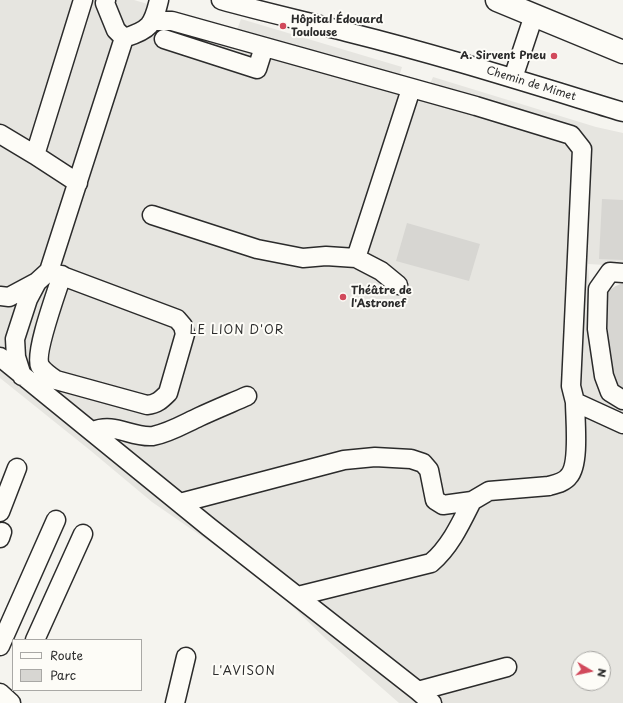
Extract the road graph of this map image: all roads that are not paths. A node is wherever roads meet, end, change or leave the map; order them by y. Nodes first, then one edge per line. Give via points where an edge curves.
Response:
1 (83, 0) edge
2 (159, 0) edge
3 (221, 0) edge
4 (259, 0) edge
5 (497, 0) edge
6 (101, 1) edge
7 (240, 3) edge
8 (534, 15) junction
9 (154, 21) junction
10 (347, 32) junction
11 (124, 38) junction
12 (164, 39) dead end
13 (264, 47) junction
14 (623, 52) edge
15 (513, 78) junction
16 (410, 89) junction
17 (623, 112) edge
18 (0, 134) edge
19 (35, 155) junction
20 (78, 182) junction
21 (152, 215) dead end
22 (356, 258) junction
23 (623, 273) edge
24 (49, 276) junction
25 (398, 285) dead end
26 (0, 296) edge
27 (0, 357) edge
28 (22, 376) junction
29 (247, 396) dead end
30 (623, 400) edge
31 (575, 402) junction
32 (623, 424) edge
33 (92, 431) junction
34 (17, 468) dead end
35 (472, 501) junction
36 (180, 503) junction
37 (0, 512) edge
38 (56, 520) dead end
39 (83, 534) dead end
40 (298, 596) junction
41 (35, 639) edge
42 (0, 646) edge
43 (186, 657) dead end
44 (507, 668) dead end
45 (418, 691) junction
46 (175, 703) edge
47 (432, 703) edge

1 - 19 street
2 - 9 street
3 - 7 street, Chemin de Mimet
4 - 10 street, Chemin de Mimet
5 - 8 main road
6 - 11 street via 116,30
7 - 10 street, Chemin de Mimet via 285,18
8 - 14 main road
8 - 15 street
9 - 11 street via 146,28
9 - 13 street via 172,21
10 - 15 street, Chemin de Mimet
11 - 20 street
12 - 13 street via 257,69
13 - 16 street
15 - 17 street, Chemin de Mimet
16 - 22 street
16 - 31 street via 571,135 582,149 571,386
18 - 19 street
19 - 20 street
20 - 24 street
21 - 22 street via 257,249 303,258
22 - 25 street via 381,271
23 - 30 street via 610,272 598,289 597,329 604,376 610,392
24 - 24 street via 39,351 40,365 46,373 56,380 147,405 162,400 168,393 185,334 177,319
24 - 26 street via 9,298
24 - 28 street via 28,299 15,339 16,357
27 - 28 street
28 - 33 street
29 - 33 street via 168,432 152,436 132,434 116,428 102,427
31 - 32 street
31 - 35 street via 575,462 569,476 550,486 489,491
33 - 36 street
34 - 37 street
35 - 36 street via 443,505 435,500 429,470 423,463 412,458 375,457 344,460
35 - 40 street via 461,524 441,554 431,563
36 - 40 street
38 - 42 street
39 - 41 street
40 - 45 street
43 - 46 street
44 - 45 street
45 - 47 street

